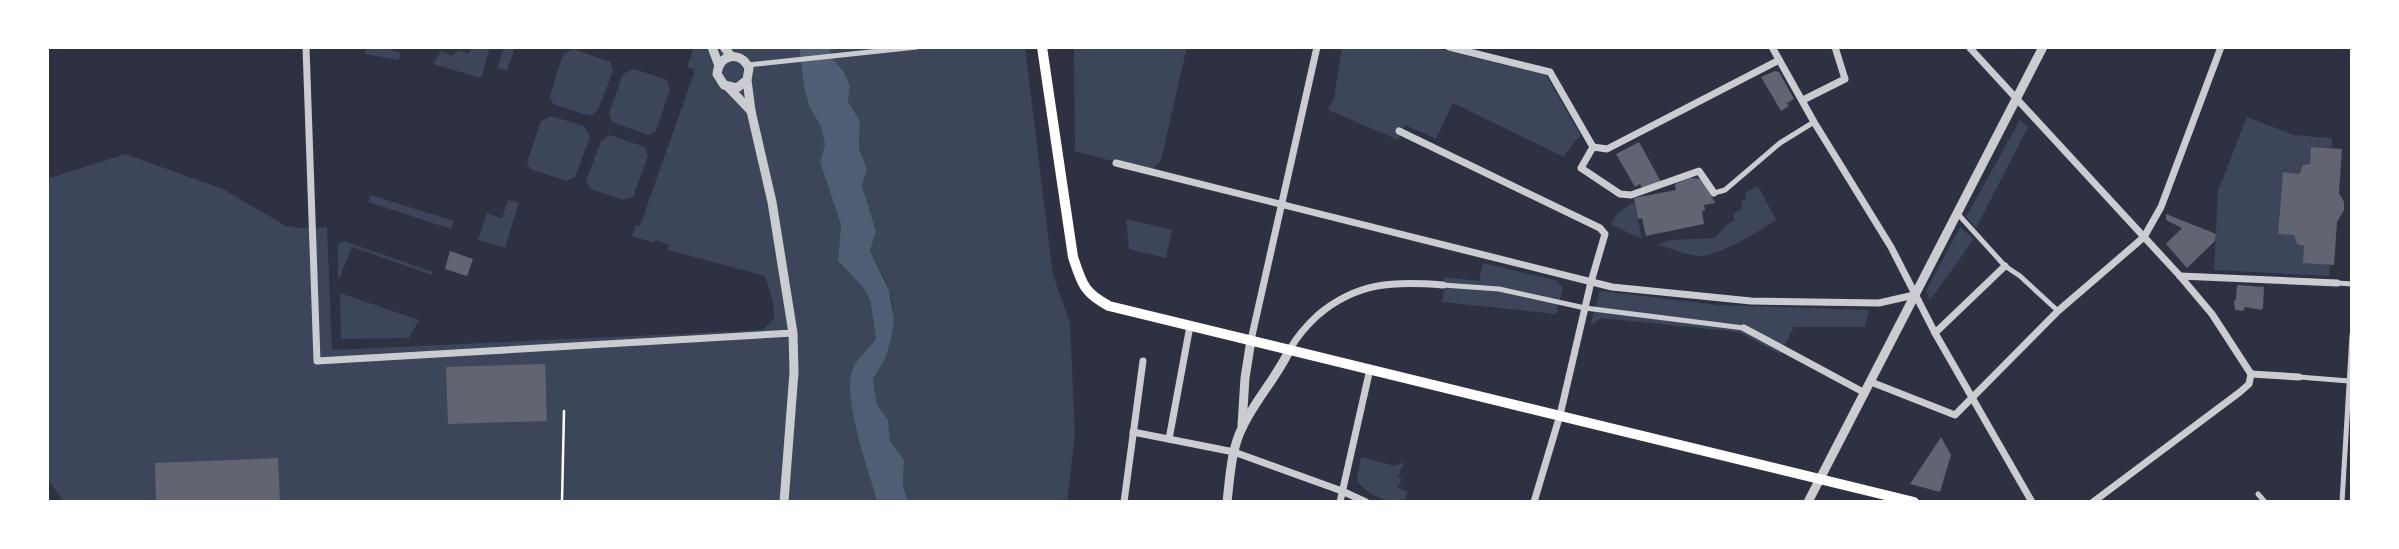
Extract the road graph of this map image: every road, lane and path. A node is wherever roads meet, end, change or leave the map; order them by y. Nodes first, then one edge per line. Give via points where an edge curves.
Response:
1 (306, 47) edge
2 (712, 47) edge
3 (724, 47) edge
4 (918, 47) edge
5 (1042, 47) edge
6 (1317, 47) edge
7 (1449, 47) edge
8 (1772, 47) edge
9 (1835, 47) edge
10 (1969, 47) edge
11 (2043, 47) edge
12 (2221, 47) edge
13 (731, 56) junction
14 (1779, 60) junction
15 (748, 65) junction
16 (719, 66) junction
17 (747, 80) junction
18 (729, 88) junction
19 (1803, 100) junction
20 (2016, 100) junction
21 (751, 111) junction
22 (1814, 122) junction
23 (1399, 131) dead end
24 (1593, 147) junction
25 (1116, 163) dead end
26 (1714, 193) joint
27 (1281, 203) junction
28 (1957, 213) junction
29 (2144, 237) junction
30 (2005, 266) junction
31 (2180, 276) junction
32 (1591, 282) junction
33 (2337, 283) joint
34 (2352, 284) edge
35 (1443, 285) joint
36 (1914, 295) junction
37 (1585, 308) junction
38 (2058, 311) junction
39 (1190, 326) junction
40 (1744, 328) joint
41 (793, 333) junction
42 (1935, 333) junction
43 (2352, 335) edge
44 (1251, 340) junction
45 (1290, 349) junction
46 (1143, 361) dead end
47 (1370, 369) junction
48 (2251, 374) junction
49 (2299, 377) joint
50 (2349, 381) junction
51 (1871, 382) junction
52 (1865, 393) junction
53 (1973, 396) junction
54 (564, 411) dead end
55 (1560, 415) junction
56 (1242, 427) junction
57 (1133, 432) junction
58 (1169, 439) junction
59 (1234, 452) junction
60 (1820, 480) junction
61 (1342, 491) junction
62 (2258, 494) dead end
63 (562, 502) edge
64 (784, 502) edge
65 (1124, 502) edge
66 (1227, 502) edge
67 (1340, 502) edge
68 (1366, 502) edge
69 (1534, 502) edge
70 (1808, 502) edge
71 (1914, 502) edge
72 (2032, 502) edge
73 (2093, 502) edge
74 (2265, 502) edge
75 (2342, 502) edge

1 - 41 street via 317,361
2 - 16 street
3 - 13 street
4 - 15 street
5 - 39 main road via 1062,191 1080,278 1090,296 1110,306
6 - 27 street
7 - 24 street via 1550,72
8 - 14 street
9 - 19 street via 1845,79
10 - 20 street
11 - 20 street
12 - 29 street via 2161,207
13 - 15 street
13 - 16 street
14 - 19 street
14 - 24 street via 1607,149
15 - 17 street
16 - 18 street via 719,79
17 - 18 street
17 - 21 street
18 - 21 street
19 - 22 street
20 - 28 street
20 - 29 street
21 - 41 street via 772,201
22 - 26 street via 1780,143 1726,190
22 - 36 street via 1891,247
23 - 32 street via 1600,228 1605,234
24 - 26 street via 1581,167 1620,194 1631,195 1699,171
25 - 27 street
27 - 32 street
27 - 44 street
28 - 30 street
28 - 36 street
29 - 31 street
29 - 38 street
30 - 38 street
30 - 42 street
31 - 33 street
31 - 48 street via 2212,314
32 - 36 street via 1751,301 1879,303
32 - 37 street
33 - 34 street
35 - 37 street via 1499,289
35 - 45 street via 1385,283 1359,289 1331,304 1297,335
36 - 42 street
36 - 51 street
37 - 40 street
37 - 55 street
38 - 53 street
39 - 44 main road
39 - 58 street
40 - 52 street
41 - 64 street
42 - 53 street
43 - 50 street
44 - 45 main road
44 - 56 street
45 - 47 main road
45 - 56 street via 1282,369
46 - 57 street
47 - 55 main road
47 - 61 street
48 - 49 street
48 - 73 street via 2249,384 2240,392
49 - 50 street
50 - 75 street
51 - 52 street
51 - 53 street via 1955,415
52 - 60 street
53 - 72 street
54 - 63 path
55 - 60 main road
55 - 69 street
56 - 59 street
57 - 58 street
57 - 65 street
58 - 59 street
59 - 61 street
59 - 66 street
60 - 70 street
60 - 71 main road
61 - 67 street
61 - 68 street
62 - 74 street

